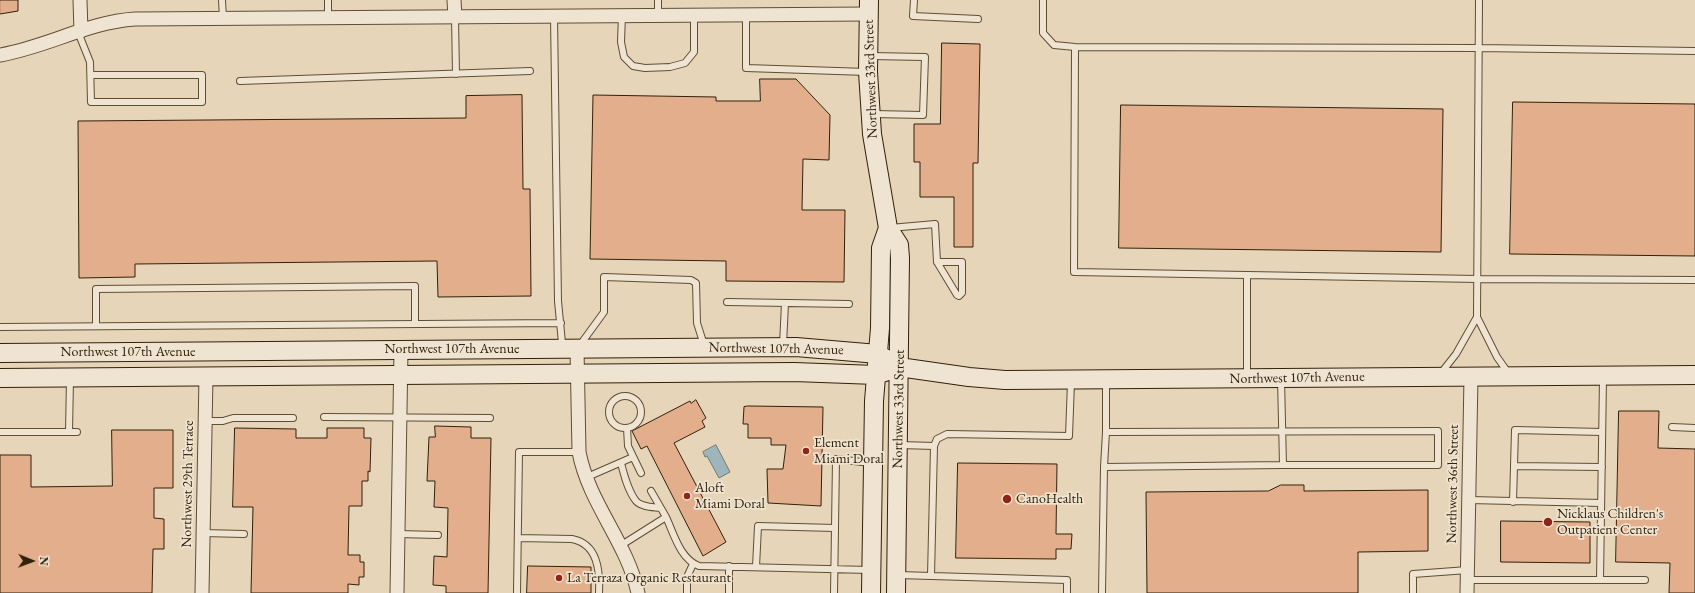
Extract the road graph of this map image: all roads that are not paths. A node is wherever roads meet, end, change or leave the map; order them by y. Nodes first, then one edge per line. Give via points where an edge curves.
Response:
1 (80, 0) edge
2 (222, 0) edge
3 (328, 0) edge
4 (454, 0) edge
5 (658, 0) edge
6 (914, 0) edge
7 (1043, 0) edge
8 (1479, 0) edge
9 (869, 7) edge
10 (622, 15) junction
11 (658, 15) junction
12 (694, 15) junction
13 (746, 15) junction
14 (554, 16) junction
15 (455, 17) junction
16 (328, 18) junction
17 (223, 19) junction
18 (978, 19) dead end
19 (79, 31) junction
20 (1075, 47) junction
21 (1479, 48) junction
22 (1695, 51) edge
23 (0, 55) edge
24 (868, 64) junction
25 (530, 71) dead end
26 (456, 74) junction
27 (91, 75) junction
28 (240, 82) dead end
29 (870, 114) junction
30 (888, 228) junction
31 (937, 262) junction
32 (1247, 275) junction
33 (1478, 279) junction
34 (1695, 280) edge
35 (727, 302) dead end
36 (785, 303) junction
37 (849, 304) dead end
38 (1477, 318) junction
39 (561, 323) junction
40 (414, 324) junction
41 (96, 326) junction
42 (0, 327) edge
43 (783, 347) junction
44 (577, 348) junction
45 (705, 348) junction
46 (401, 350) junction
47 (206, 351) junction
48 (0, 353) edge
49 (878, 354) junction
50 (899, 367) junction
51 (578, 373) junction
52 (876, 374) junction
53 (400, 375) junction
54 (1695, 375) edge
55 (206, 376) junction
56 (1511, 376) junction
57 (1603, 376) junction
58 (70, 377) junction
59 (1438, 377) junction
60 (1472, 377) junction
61 (0, 378) edge
62 (1247, 378) junction
63 (1281, 378) junction
64 (1071, 380) junction
65 (1106, 380) junction
66 (324, 416) dead end
67 (400, 417) junction
68 (293, 418) dead end
69 (490, 418) dead end
70 (205, 421) junction
71 (1672, 427) dead end
72 (627, 428) junction
73 (1695, 428) edge
74 (0, 432) edge
75 (70, 432) junction
76 (77, 432) dead end
77 (1106, 432) junction
78 (1282, 432) junction
79 (1602, 432) junction
80 (898, 445) junction
81 (934, 446) junction
82 (579, 452) junction
83 (633, 457) junction
84 (621, 463) junction
85 (873, 463) junction
86 (1283, 465) junction
87 (1514, 466) junction
88 (1104, 467) junction
89 (1602, 467) junction
90 (641, 473) dead end
91 (585, 478) junction
92 (651, 491) dead end
93 (1469, 500) junction
94 (1513, 502) junction
95 (1601, 503) junction
96 (660, 508) junction
97 (666, 517) junction
98 (835, 528) junction
99 (203, 533) junction
100 (244, 534) dead end
101 (398, 534) junction
102 (438, 535) dead end
103 (518, 538) junction
104 (620, 546) junction
105 (693, 564) junction
106 (730, 566) junction
107 (756, 567) junction
108 (834, 569) junction
109 (871, 570) junction
110 (896, 575) junction
111 (1468, 575) junction
112 (931, 576) junction
113 (1600, 580) junction
114 (1645, 580) dead end
115 (202, 593) edge
116 (397, 593) edge
117 (517, 593) edge
118 (599, 593) edge
119 (638, 593) edge
120 (687, 593) edge
121 (729, 593) edge
122 (834, 593) edge
123 (871, 593) edge
124 (896, 593) edge
125 (1067, 593) edge
126 (1102, 593) edge
127 (1413, 593) edge
128 (1468, 593) edge

1 - 19 street
2 - 17 lane
3 - 16 lane
4 - 15 street
5 - 11 lane
6 - 18 lane via 913,16
7 - 20 lane via 1043,33 1054,45
8 - 21 lane
9 - 13 street
9 - 24 main road, Northwest 33rd Street
10 - 11 street
10 - 12 lane via 621,42 624,57 633,66 646,68 670,67 685,63 694,52
10 - 14 street
11 - 12 street
12 - 13 street
13 - 24 lane via 746,68
14 - 15 street
14 - 39 lane via 558,301
15 - 16 street
15 - 26 lane
16 - 17 street
17 - 19 street via 123,20
19 - 23 street via 34,48
19 - 27 lane via 90,62
20 - 21 lane
20 - 32 lane via 1074,272
21 - 22 lane
21 - 33 lane
24 - 29 main road, Northwest 33rd Street
24 - 29 lane via 925,57 923,115
25 - 26 lane
26 - 28 lane
27 - 27 lane via 91,102 202,102 202,75
29 - 30 main road, Northwest 33rd Street
30 - 31 lane via 935,224
30 - 49 main road, Northwest 33rd Street via 881,248
30 - 50 main road, Northwest 33rd Street via 900,251
31 - 31 lane via 957,295 959,296 962,293 962,262
32 - 33 lane
32 - 62 lane
33 - 34 lane
33 - 38 lane
35 - 36 lane
36 - 37 lane
36 - 43 lane
38 - 56 lane via 1497,357
38 - 59 lane via 1456,354
39 - 40 lane
39 - 44 lane via 562,343
40 - 41 lane
40 - 41 lane via 415,286 96,289
41 - 42 lane
43 - 45 main road, Northwest 107th Avenue
43 - 49 main road, Northwest 107th Avenue
44 - 45 main road, Northwest 107th Avenue
44 - 45 lane via 604,312 604,277 691,280 696,283 698,323
44 - 46 main road, Northwest 107th Avenue
44 - 51 street
46 - 47 main road, Northwest 107th Avenue
46 - 53 street
47 - 48 main road, Northwest 107th Avenue
47 - 55 main road
49 - 50 main road, Northwest 107th Avenue
49 - 52 main road, Northwest 33rd Street
50 - 52 main road, Northwest 107th Avenue
50 - 64 main road, Northwest 107th Avenue via 993,380
50 - 80 main road, Northwest 33rd Street
51 - 52 main road, Northwest 107th Avenue
51 - 53 main road, Northwest 107th Avenue
51 - 82 street
52 - 85 main road, Northwest 33rd Street
53 - 55 main road, Northwest 107th Avenue
53 - 67 street
54 - 57 main road, Northwest 107th Avenue
55 - 58 main road, Northwest 107th Avenue
55 - 70 street, Northwest 29th Terrace
56 - 57 main road, Northwest 107th Avenue
56 - 60 main road, Northwest 107th Avenue
57 - 79 lane
58 - 61 main road, Northwest 107th Avenue
58 - 75 lane
59 - 60 main road, Northwest 107th Avenue
59 - 63 main road, Northwest 107th Avenue
60 - 93 street, Northwest 36th Street
62 - 63 main road, Northwest 107th Avenue
62 - 65 main road, Northwest 107th Avenue
63 - 78 lane
64 - 65 main road, Northwest 107th Avenue
64 - 81 lane via 1069,436 947,434 937,439
65 - 77 lane
66 - 67 lane
67 - 69 lane
67 - 101 street
68 - 70 lane via 233,418
70 - 99 street, Northwest 29th Terrace
71 - 73 lane
72 - 72 lane via 636,423 641,413 635,399 624,395 614,399 609,413 613,422 621,428
72 - 83 lane via 628,446
74 - 75 lane
75 - 76 lane
77 - 78 lane
77 - 88 lane
78 - 86 lane
78 - 86 lane via 1438,431 1438,464
79 - 87 lane via 1515,430
79 - 89 lane
80 - 81 lane
80 - 110 main road, Northwest 33rd Street
81 - 112 lane
82 - 91 street
82 - 103 lane via 519,452
83 - 84 lane
83 - 90 lane
84 - 91 lane
84 - 96 lane via 626,481 637,502
85 - 98 lane via 836,459
85 - 109 main road, Northwest 33rd Street
86 - 88 lane
87 - 89 lane
87 - 94 lane
88 - 126 lane
89 - 95 lane
91 - 104 street
92 - 96 lane
93 - 94 lane
93 - 111 street, Northwest 36th Street
94 - 95 lane
95 - 113 lane
96 - 97 lane
97 - 104 lane
97 - 105 lane via 684,554
98 - 107 lane via 758,526
98 - 108 lane
99 - 100 lane
99 - 115 street, Northwest 29th Terrace
101 - 102 lane
101 - 116 street
103 - 117 lane
103 - 118 lane via 572,538 586,544 598,564
104 - 119 street via 633,571
105 - 106 lane
105 - 120 lane via 687,577
106 - 107 lane
106 - 121 lane
107 - 108 lane
108 - 109 lane
108 - 122 lane
109 - 123 main road, Northwest 33rd Street
110 - 112 lane
110 - 124 main road, Northwest 33rd Street
111 - 113 lane
111 - 127 lane via 1413,574
111 - 128 street, Northwest 36th Street
112 - 125 lane via 1068,580
113 - 114 lane

